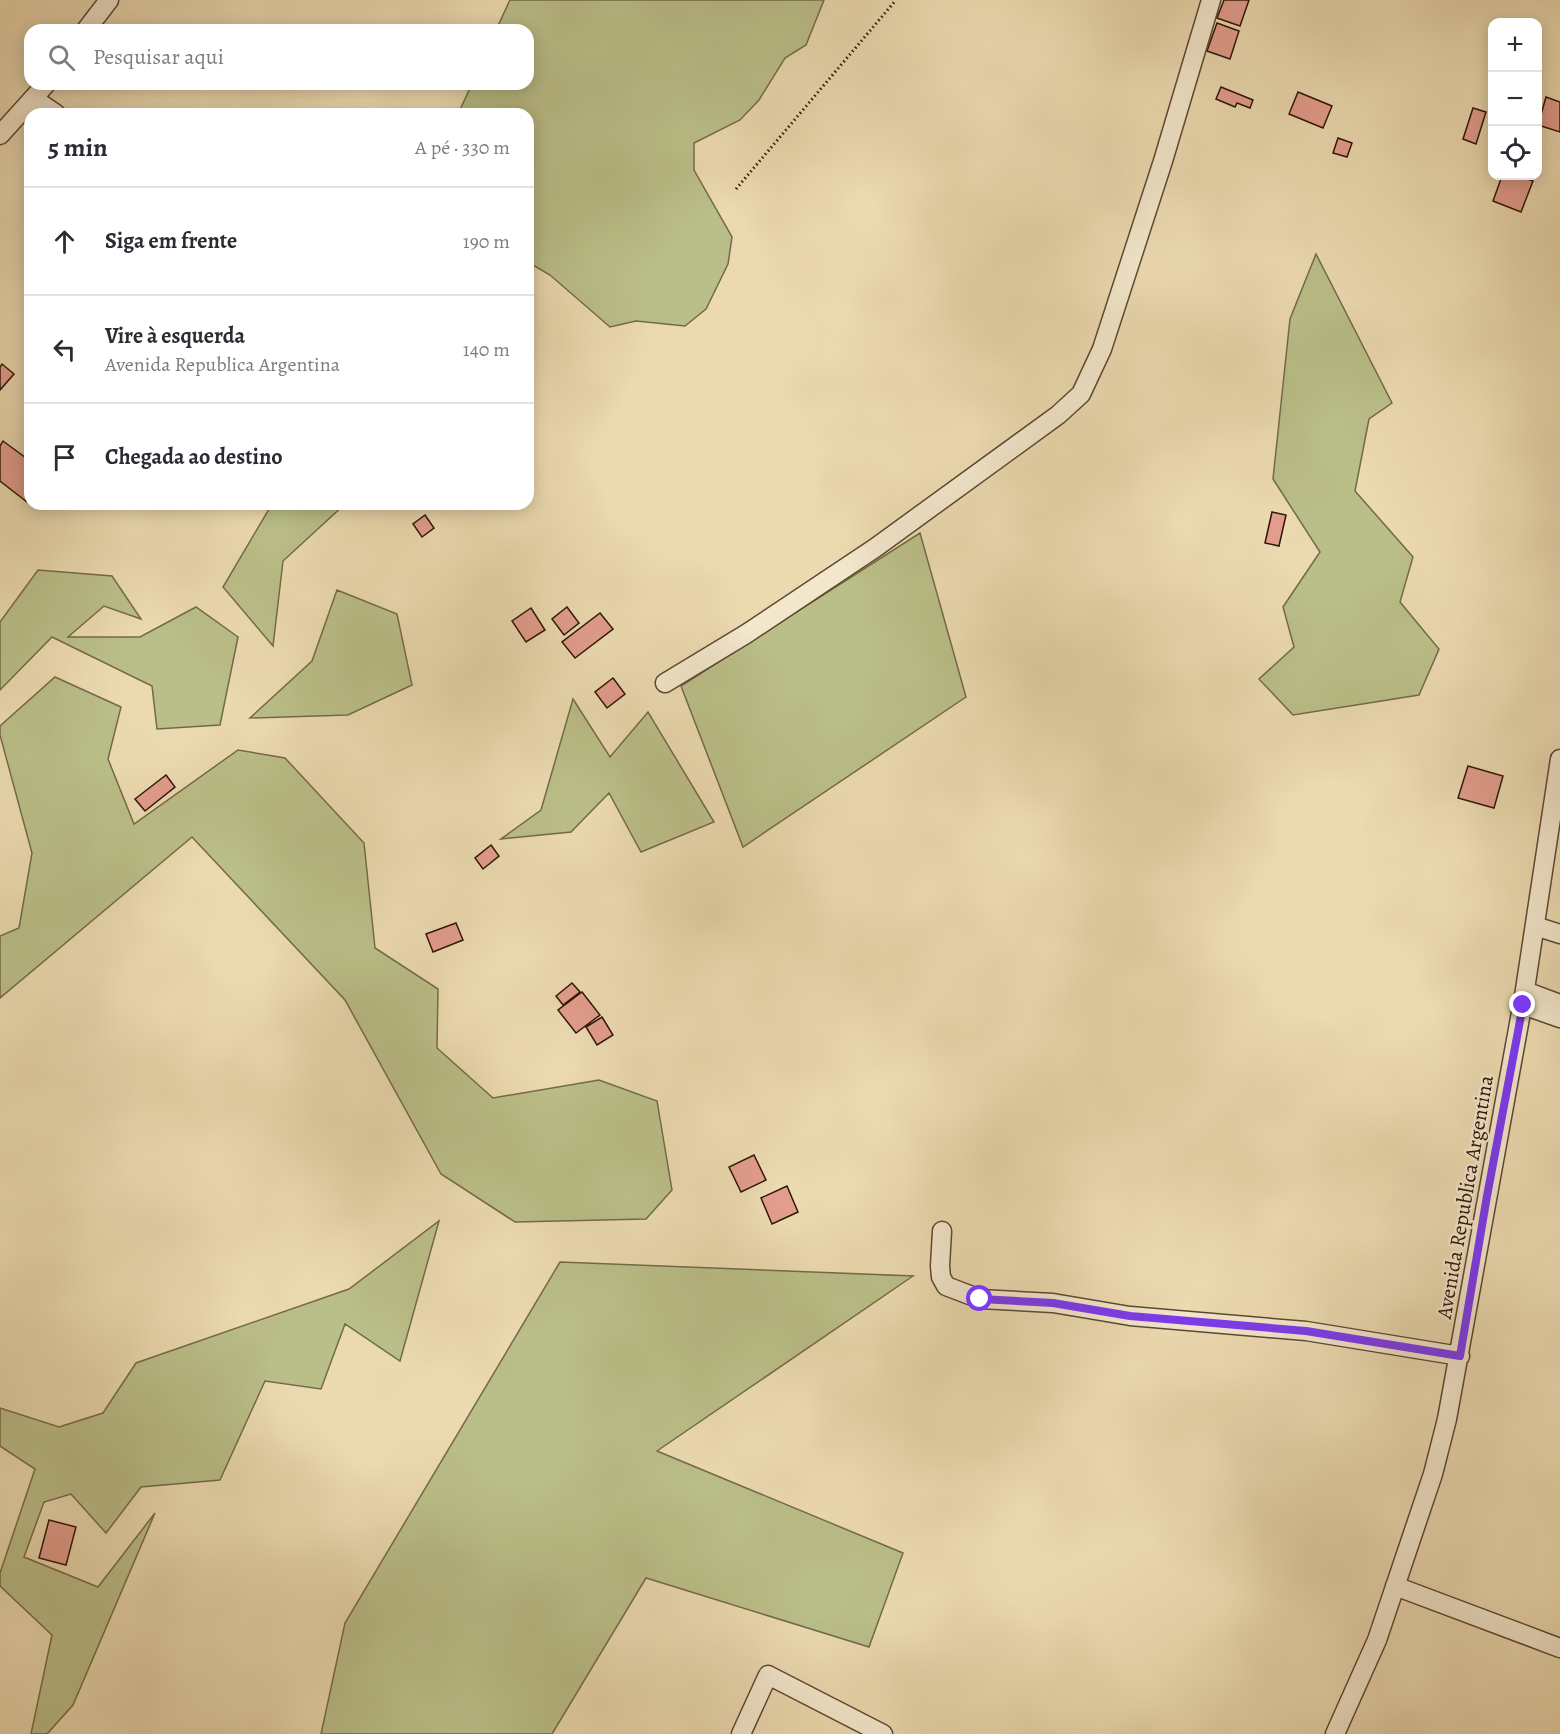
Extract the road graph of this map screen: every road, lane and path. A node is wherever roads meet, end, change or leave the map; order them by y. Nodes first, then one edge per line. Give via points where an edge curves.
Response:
1 (109, 0) edge
2 (896, 0) edge
3 (1211, 0) edge
4 (91, 24) edge
5 (41, 90) edge
6 (34, 99) junction
7 (26, 108) edge
8 (47, 108) edge
9 (24, 110) edge
10 (0, 135) edge
11 (736, 189) dead end
12 (665, 683) dead end
13 (1560, 759) edge
14 (1535, 926) junction
15 (1560, 934) edge
16 (1524, 998) junction
17 (1560, 1004) edge
18 (1560, 1018) edge
19 (942, 1231) dead end
20 (1460, 1356) junction
21 (1395, 1586) junction
22 (1560, 1648) edge
23 (741, 1734) edge
24 (883, 1734) edge
25 (1335, 1734) edge

1 - 4 street
2 - 11 path
3 - 12 street via 1102,349 1081,394 1058,415 875,548
5 - 6 street
6 - 7 street
6 - 8 street
9 - 10 street
13 - 14 street, Avenida Republica Argentina
14 - 15 street
14 - 16 street, Avenida Republica Argentina
16 - 17 street
16 - 18 street
16 - 20 street, Avenida Republica Argentina
19 - 20 street via 940,1266 946,1286 980,1299 1053,1303 1130,1316 1306,1331
20 - 21 street, Avenida Republica Argentina via 1433,1474
21 - 22 street
21 - 25 street, Avenida Republica Argentina via 1377,1640
23 - 24 street via 768,1675

